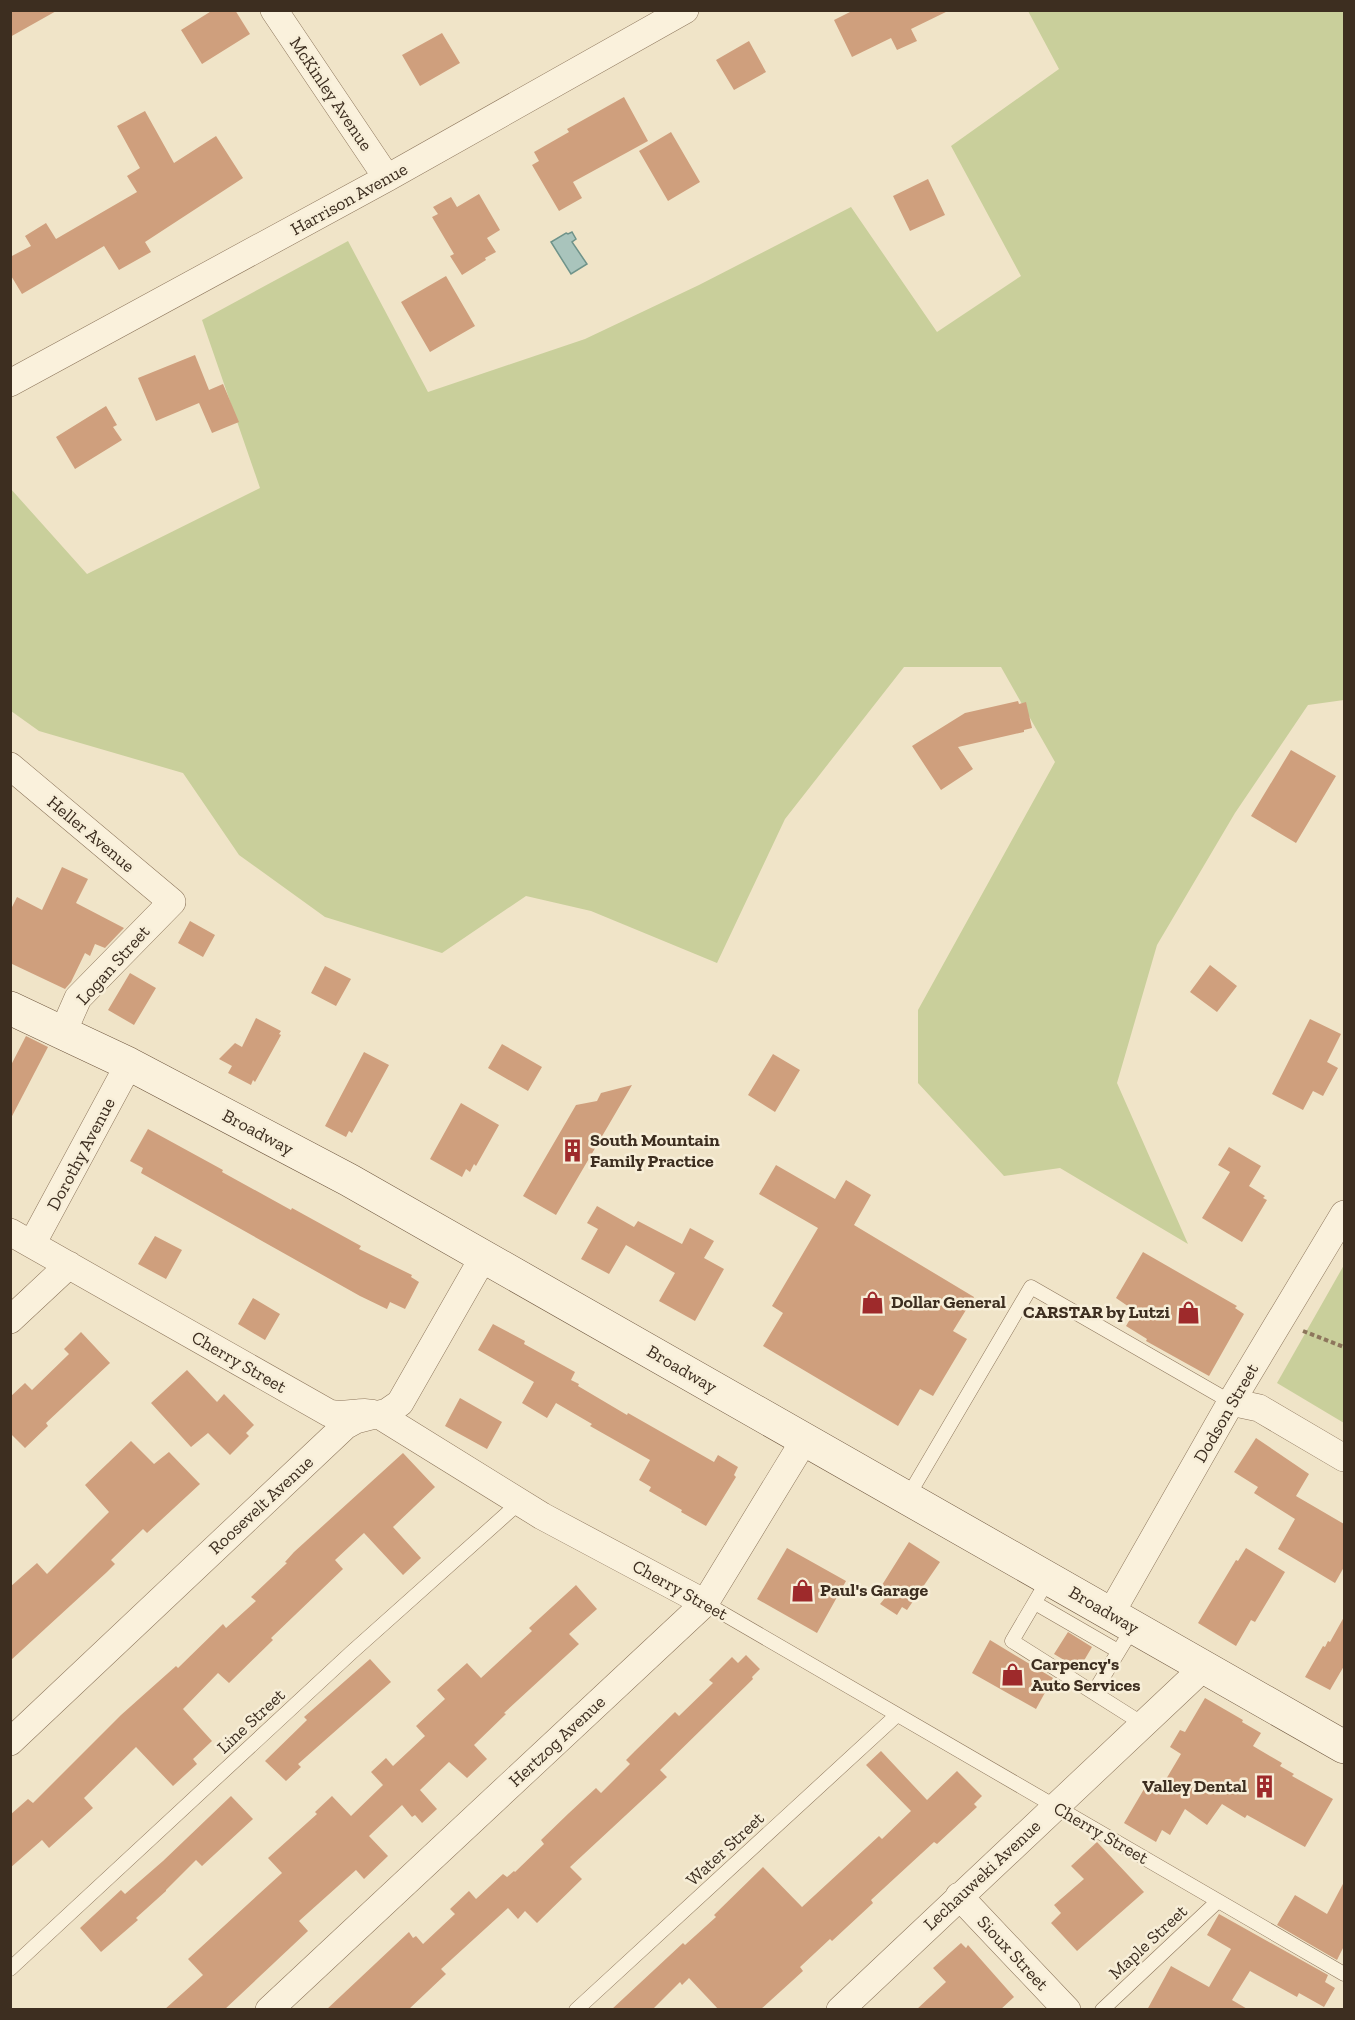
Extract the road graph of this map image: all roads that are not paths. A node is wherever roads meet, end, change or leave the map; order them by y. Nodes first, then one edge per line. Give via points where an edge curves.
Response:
1 (274, 10) edge
2 (685, 10) edge
3 (387, 178) junction
4 (10, 383) edge
5 (10, 766) edge
6 (172, 902) joint
7 (10, 1008) edge
8 (63, 1032) junction
9 (129, 1064) junction
10 (1344, 1214) edge
11 (21, 1238) edge
12 (484, 1256) junction
13 (69, 1265) junction
14 (10, 1320) edge
15 (1231, 1402) junction
16 (379, 1415) junction
17 (805, 1439) junction
18 (1344, 1458) edge
19 (907, 1498) junction
20 (520, 1503) junction
21 (1042, 1591) junction
22 (705, 1603) junction
23 (1121, 1630) junction
24 (1203, 1668) junction
25 (1094, 1692) junction
26 (897, 1715) junction
27 (1143, 1724) junction
28 (10, 1742) edge
29 (1344, 1747) edge
30 (1054, 1806) junction
31 (959, 1896) junction
32 (1218, 1901) junction
33 (10, 1970) edge
34 (1344, 1974) edge
35 (269, 2010) edge
36 (576, 2010) edge
37 (840, 2010) edge
38 (1067, 2010) edge
39 (1102, 2010) edge

1 - 3 street, McKinley Avenue
2 - 3 street, Harrison Avenue
3 - 4 street, Harrison Avenue
5 - 6 street, Heller Avenue
6 - 8 street, Logan Street via 78,998
7 - 8 main road, Broadway
8 - 9 main road, Broadway
9 - 11 street, Dorothy Avenue
9 - 12 main road, Broadway
10 - 15 street, Dodson Street
11 - 13 street, Cherry Street
12 - 16 street, Roosevelt Avenue via 400,1403
12 - 17 main road, Broadway
13 - 14 street
13 - 16 street, Cherry Street via 329,1413 341,1416 367,1411
15 - 18 street via 1259,1408
15 - 19 lane via 1031,1287
15 - 23 street, Dodson Street
16 - 20 street, Cherry Street
16 - 28 street, Roosevelt Avenue via 345,1426
17 - 19 main road, Broadway
17 - 22 street, Hertzog Avenue
19 - 21 main road, Broadway
20 - 22 street, Cherry Street
20 - 33 lane, Line Street via 352,1652
21 - 23 main road, Broadway
21 - 25 lane via 1012,1641
22 - 26 lane, Cherry Street
22 - 35 street, Hertzog Avenue
23 - 24 main road, Broadway
23 - 25 lane
24 - 27 street, Lechauweki Avenue
24 - 29 main road, Broadway
25 - 27 lane
26 - 30 lane, Cherry Street
26 - 36 lane, Water Street
27 - 30 street, Lechauweki Avenue
30 - 31 street, Lechauweki Avenue
30 - 32 lane, Cherry Street
31 - 37 street, Lechauweki Avenue
31 - 38 street, Sioux Street
32 - 34 lane, Cherry Street
32 - 39 lane, Maple Street

